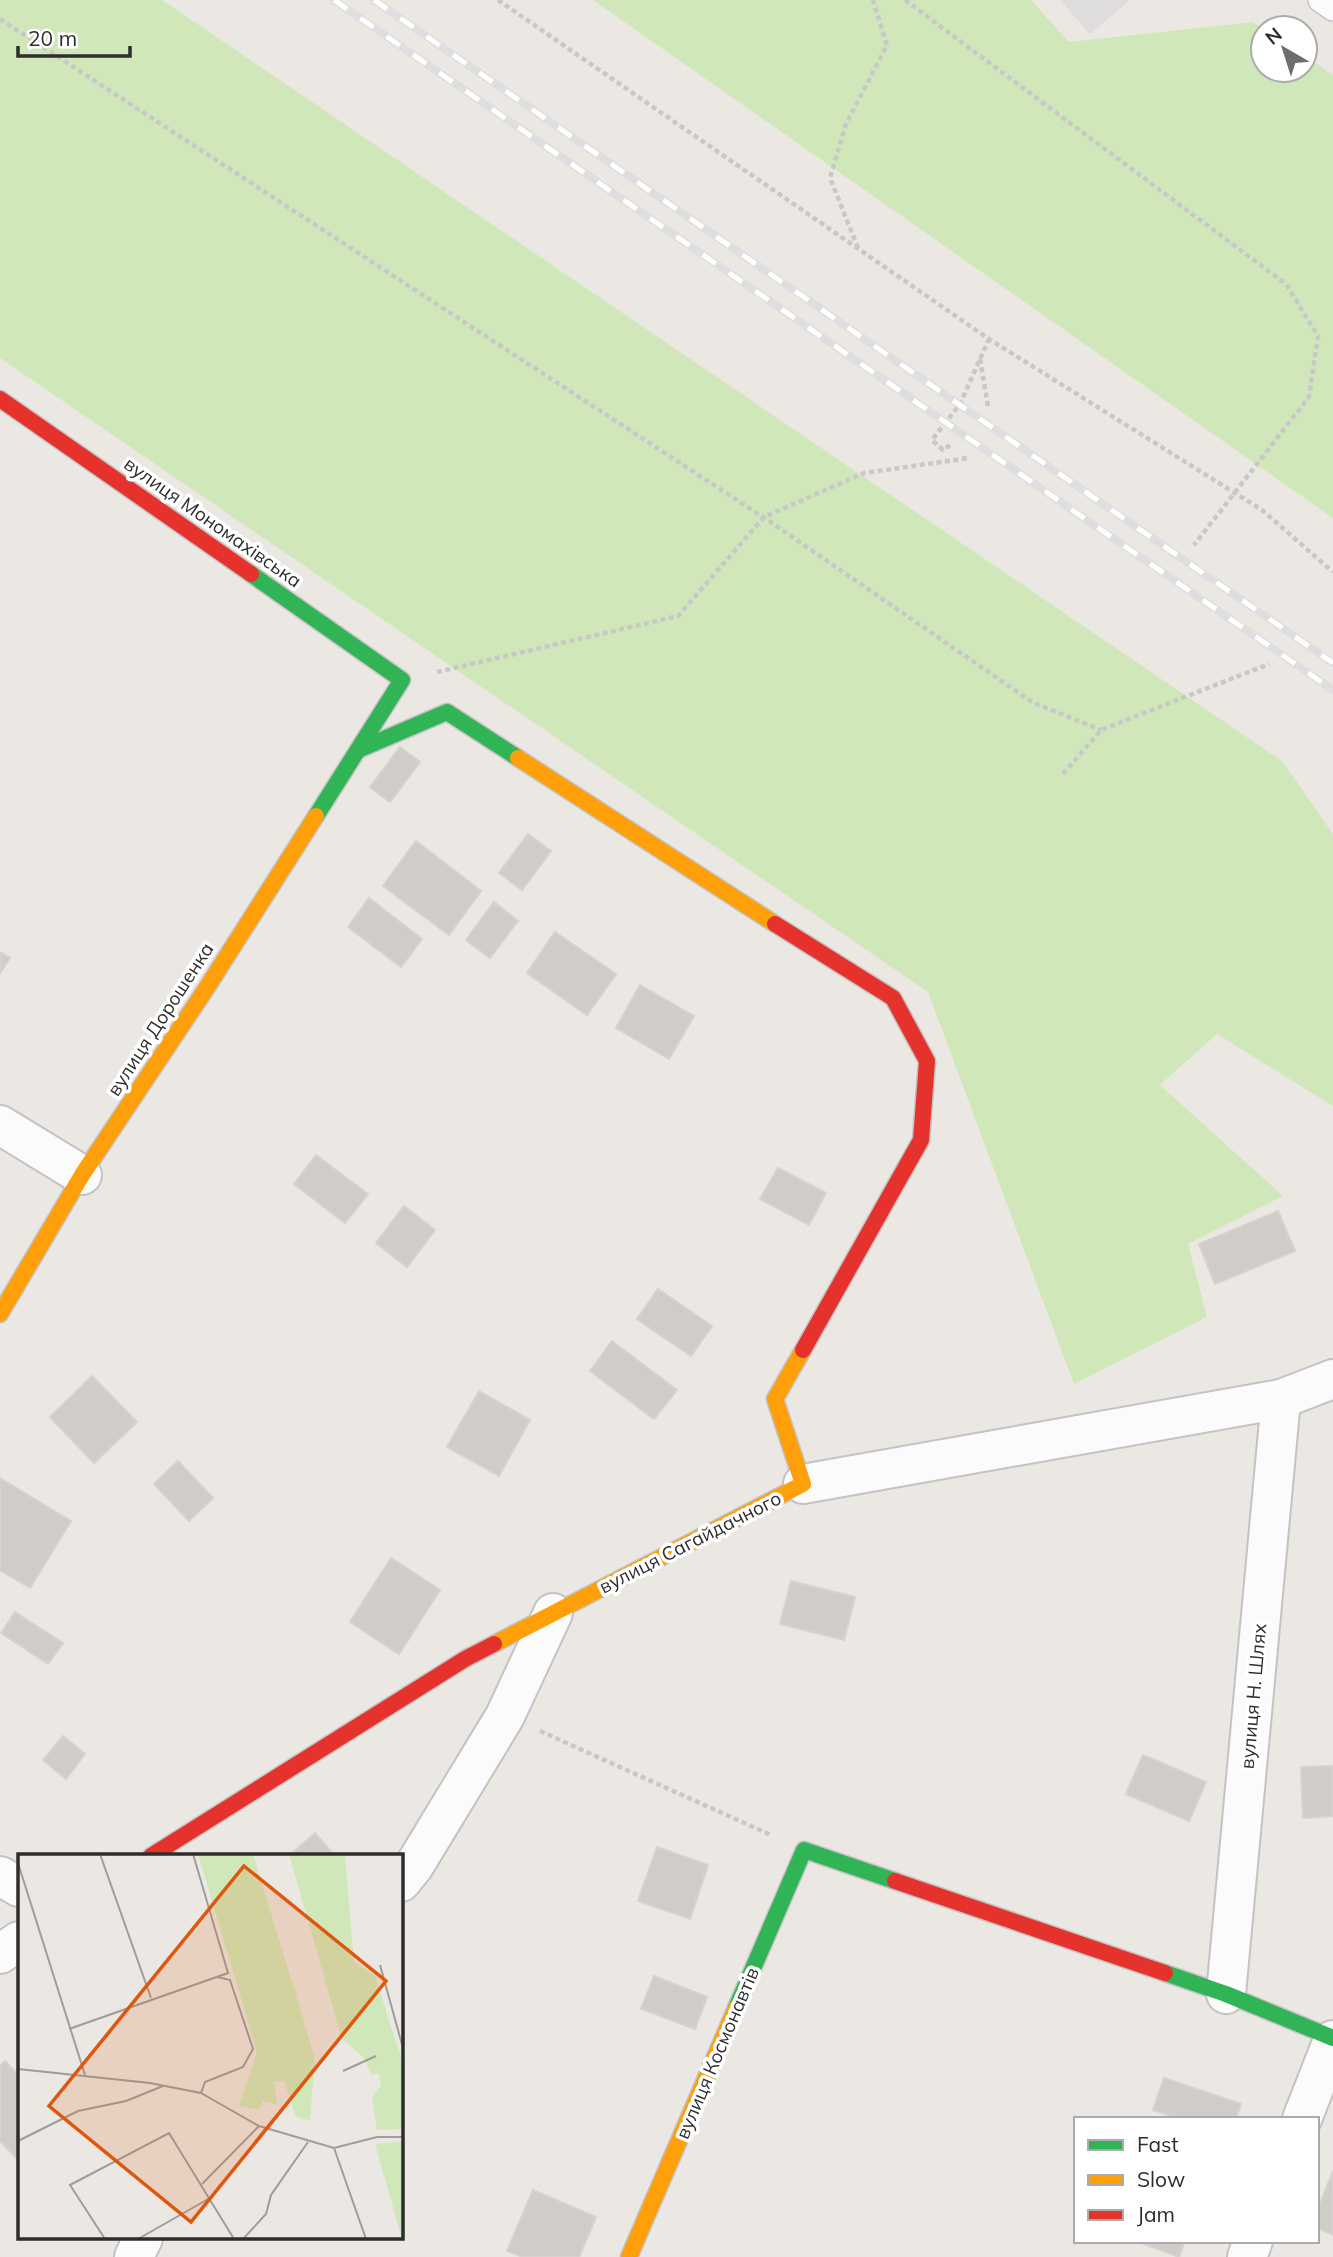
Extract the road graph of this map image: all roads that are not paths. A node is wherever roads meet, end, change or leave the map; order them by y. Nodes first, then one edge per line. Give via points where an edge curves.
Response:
1 (1320, 0) edge
2 (1333, 9) edge
3 (0, 399) edge
4 (402, 680) joint
5 (358, 750) junction
6 (0, 1125) edge
7 (82, 1175) junction
8 (0, 1314) edge
9 (1333, 1379) edge
10 (1281, 1399) junction
11 (803, 1484) junction
12 (553, 1613) junction
13 (153, 1854) edge
14 (0, 1876) edge
15 (402, 1881) edge
16 (18, 1886) edge
17 (18, 1942) edge
18 (0, 1954) edge
19 (1226, 1994) junction
20 (1333, 2039) edge
21 (1303, 2117) edge
22 (142, 2240) edge
23 (134, 2257) edge
24 (629, 2257) edge

1 - 2 lane
3 - 4 street, вулиця Мономахівська
4 - 5 street, вулиця Дорошенка
5 - 7 street, вулиця Дорошенка
5 - 11 street, вулиця Сагайдачного via 447,712 893,998 927,1061 921,1140 775,1399
6 - 7 street
7 - 8 street, вулиця Дорошенка
9 - 10 street
10 - 11 street
10 - 19 street, вулиця Н. Шлях
11 - 12 street, вулиця Сагайдачного
12 - 13 street, вулиця Сагайдачного via 465,1659
12 - 15 street via 505,1716
14 - 16 street
17 - 18 street
19 - 20 street
19 - 24 street, вулиця Космонавтів via 804,1850
20 - 21 street
22 - 23 street

